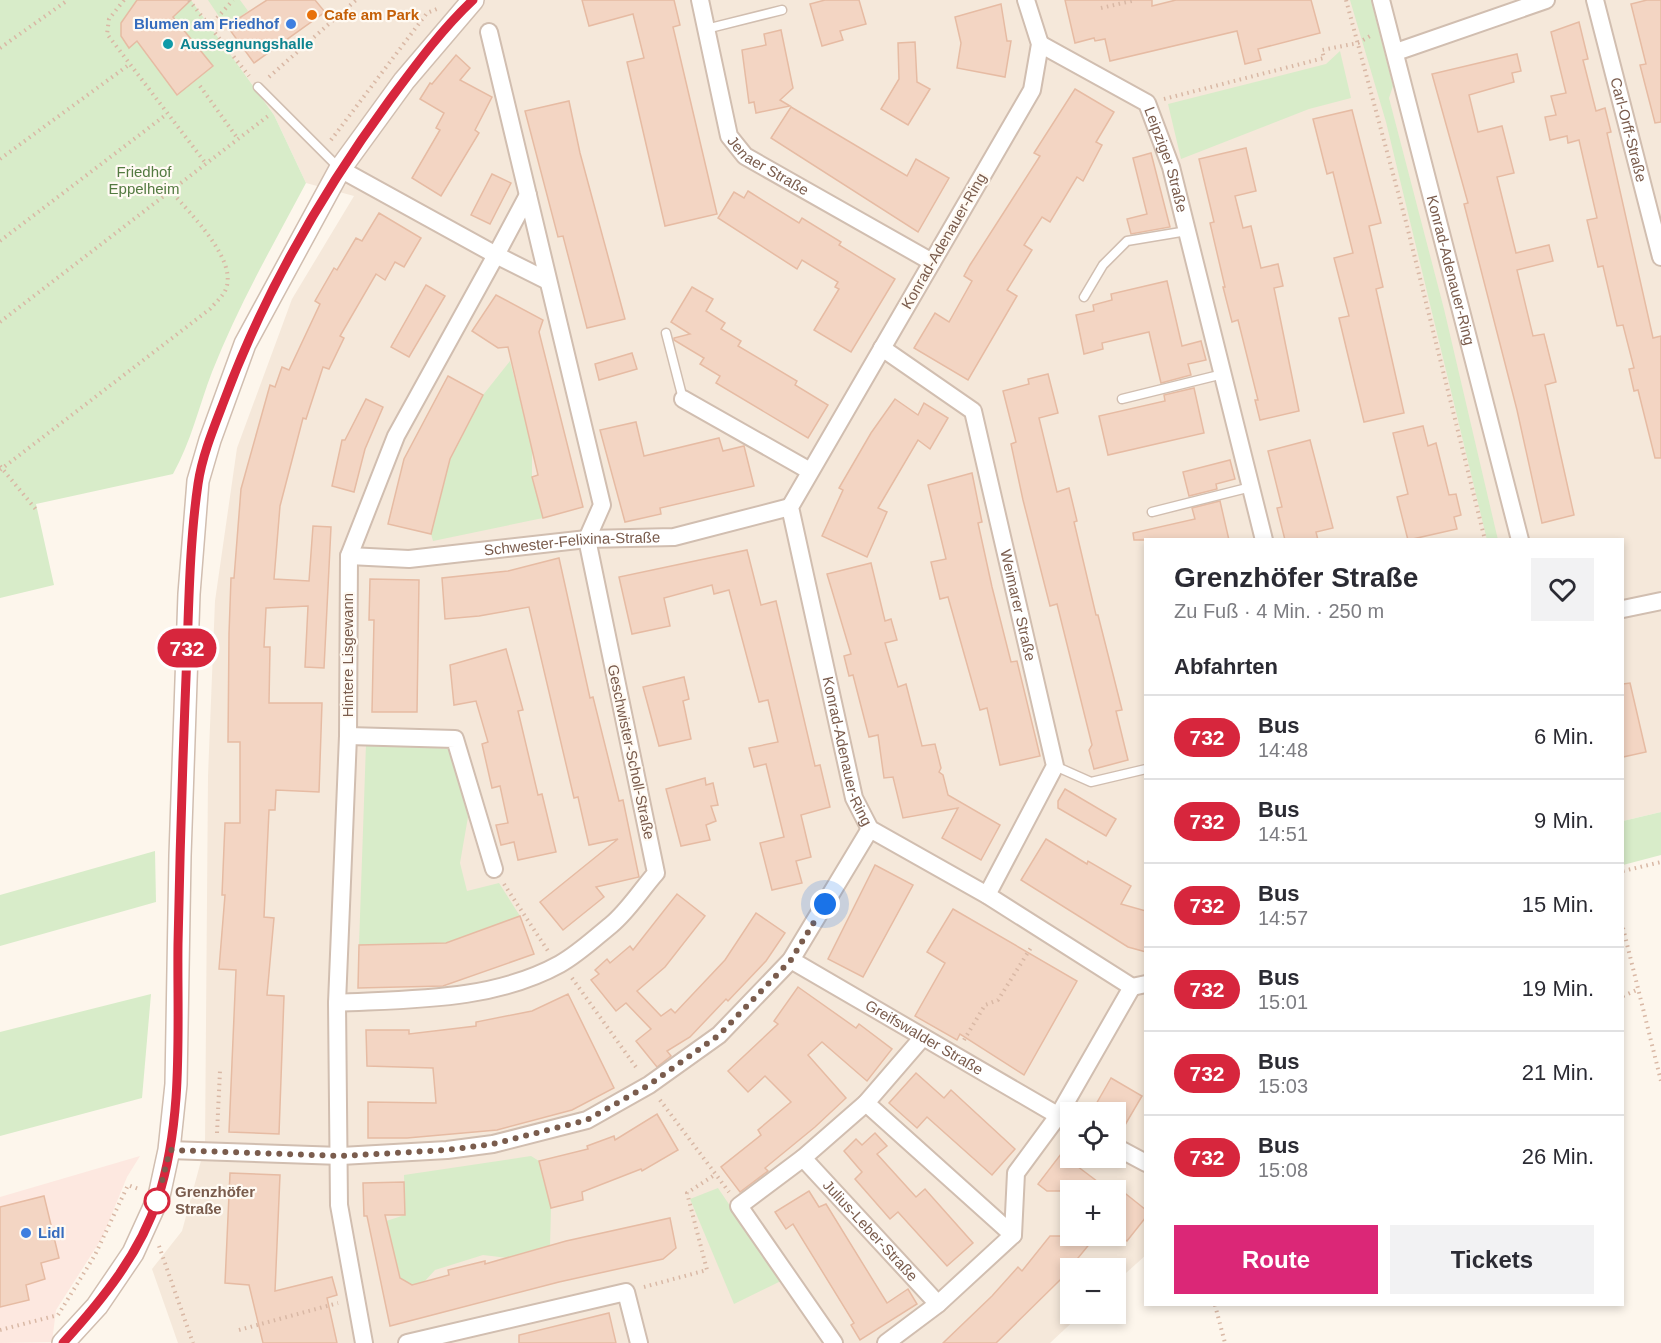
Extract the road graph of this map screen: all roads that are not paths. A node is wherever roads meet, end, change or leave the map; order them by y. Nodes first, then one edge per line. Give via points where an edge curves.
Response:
1 (472, 0) edge
2 (700, 0) edge
3 (1026, 0) edge
4 (1381, 0) edge
5 (1545, 0) edge
6 (1595, 0) edge
7 (782, 10) dead end
8 (706, 29) junction
9 (489, 32) dead end
10 (1040, 44) junction
11 (1396, 52) junction
12 (258, 87) road end
13 (340, 169) junction
14 (528, 195) junction
15 (1187, 231) junction
16 (496, 255) junction
17 (1661, 257) edge
18 (932, 262) junction
19 (549, 281) junction
20 (1084, 297) dead end
21 (666, 333) dead end
22 (882, 348) junction
23 (1223, 374) junction
24 (683, 399) joint
25 (1122, 399) dead end
26 (810, 471) junction
27 (1251, 488) junction
28 (790, 507) junction
29 (1152, 512) dead end
30 (1264, 538) edge
31 (1519, 538) edge
32 (587, 539) junction
33 (349, 556) junction
34 (1661, 601) edge
35 (1624, 609) edge
36 (348, 736) junction
37 (1055, 766) junction
38 (1144, 769) edge
39 (870, 829) junction
40 (494, 869) road end
41 (987, 895) junction
42 (791, 960) junction
43 (1139, 985) edge
44 (337, 1003) junction
45 (923, 1037) junction
46 (1074, 1102) edge
47 (866, 1103) junction
48 (1060, 1117) edge
49 (1060, 1124) edge
50 (170, 1150) junction
51 (1126, 1152) edge
52 (341, 1156) junction
53 (803, 1158) junction
54 (1144, 1162) edge
55 (1013, 1235) junction
56 (938, 1304) junction
57 (63, 1343) edge
58 (364, 1343) edge
59 (407, 1343) edge
60 (639, 1343) edge
61 (834, 1343) edge
62 (886, 1343) edge

1 - 13 street via 404,81
2 - 8 street, Jenaer Straße
3 - 10 street, Konrad-Adenauer-Ring
4 - 11 street, Konrad-Adenauer-Ring
5 - 11 street
6 - 17 street, Carl-Orff-Straße
7 - 8 lane
8 - 18 street, Jenaer Straße via 729,136 745,156
9 - 14 street
10 - 15 street, Leipziger Straße via 1147,102 1172,167
10 - 18 street, Konrad-Adenauer-Ring via 1032,90
11 - 31 street, Konrad-Adenauer-Ring
12 - 13 lane
13 - 16 street
13 - 50 street via 245,344 198,481 182,760 176,1084
14 - 16 street
14 - 19 street
15 - 20 lane, Leipziger Straße via 1127,242 1103,265
15 - 23 street, Leipziger Straße
16 - 19 street
16 - 33 street, Hintere Lisgewann via 396,436
18 - 22 street, Konrad-Adenauer-Ring
19 - 32 street via 602,505
21 - 24 lane
22 - 26 street, Konrad-Adenauer-Ring
22 - 37 street, Weimarer Straße via 973,411
23 - 25 lane
23 - 27 street, Leipziger Straße
24 - 26 street
26 - 28 street, Konrad-Adenauer-Ring
27 - 29 lane
27 - 30 street, Leipziger Straße
28 - 32 street, Schwester-Felixina-Straße via 674,537
28 - 39 street, Konrad-Adenauer-Ring via 854,798
32 - 33 street, Schwester-Felixina-Straße via 409,559
32 - 44 street, Geschwister-Scholl-Straße via 656,873 613,923 561,963 523,981 481,992 426,999
33 - 36 street, Hintere Lisgewann
34 - 35 street
36 - 40 street via 455,739
36 - 44 street, Hintere Lisgewann
37 - 38 lane via 1092,782
37 - 41 street
39 - 41 street, Konrad-Adenauer-Ring
39 - 42 street
41 - 43 street, Konrad-Adenauer-Ring
42 - 45 street, Greifswalder Straße
42 - 52 street via 719,1035 649,1085 587,1120 528,1137 447,1150
43 - 46 street
44 - 52 street, Hintere Lisgewann
45 - 47 street
45 - 48 street, Greifswalder Straße
47 - 53 street
47 - 55 street
49 - 55 street via 1016,1173
50 - 52 street
50 - 57 street via 159,1196 133,1253 97,1305
51 - 54 street
52 - 58 street, Hintere Lisgewann via 339,1204
53 - 56 street, Julius-Leber-Straße
53 - 61 street via 739,1206
55 - 56 street
56 - 62 street
59 - 60 street via 626,1292

